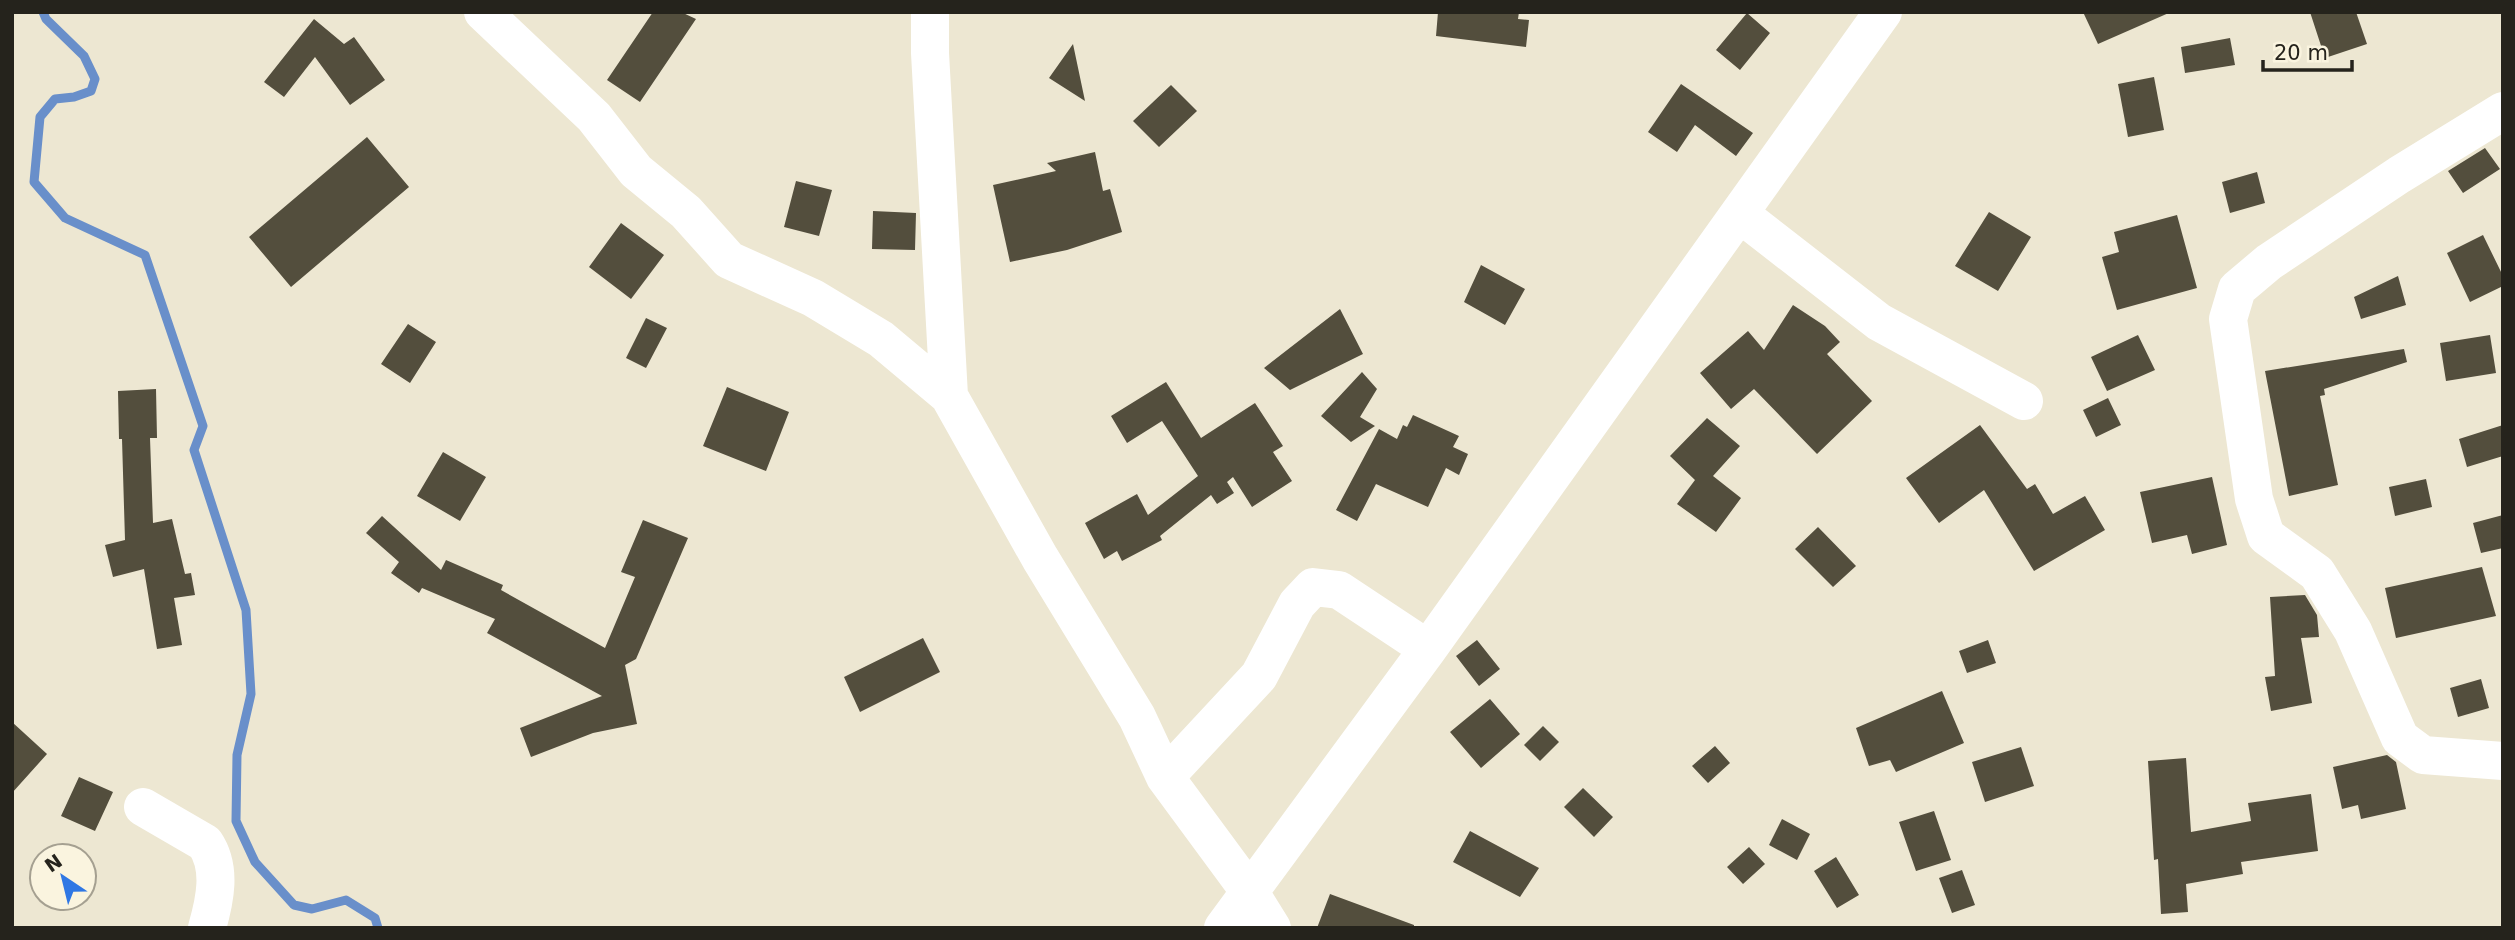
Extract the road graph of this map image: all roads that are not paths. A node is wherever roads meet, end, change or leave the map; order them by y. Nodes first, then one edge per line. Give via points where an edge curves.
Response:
1 (483, 12) edge
2 (930, 12) edge
3 (1883, 12) edge
4 (2503, 111) edge
5 (1740, 214) junction
6 (949, 396) junction
7 (2024, 401) dead end
8 (1428, 649) junction
9 (2503, 761) edge
10 (1165, 777) junction
11 (143, 807) dead end
12 (1250, 891) junction
13 (207, 928) edge
14 (1223, 928) edge
15 (1272, 928) edge

1 - 6 street via 594,117 636,171 686,212 729,260 813,298 881,339
2 - 6 street
3 - 5 street
4 - 9 street via 2269,262 2236,289 2228,319 2254,499 2266,536 2317,573 2353,631 2400,738 2423,755
5 - 7 street via 1879,322
5 - 8 street
6 - 10 street via 1137,717
8 - 10 street via 1339,590 1313,587 1297,604 1259,676
8 - 12 street
10 - 12 street
11 - 13 street via 211,851 216,879
12 - 14 street
12 - 15 street

